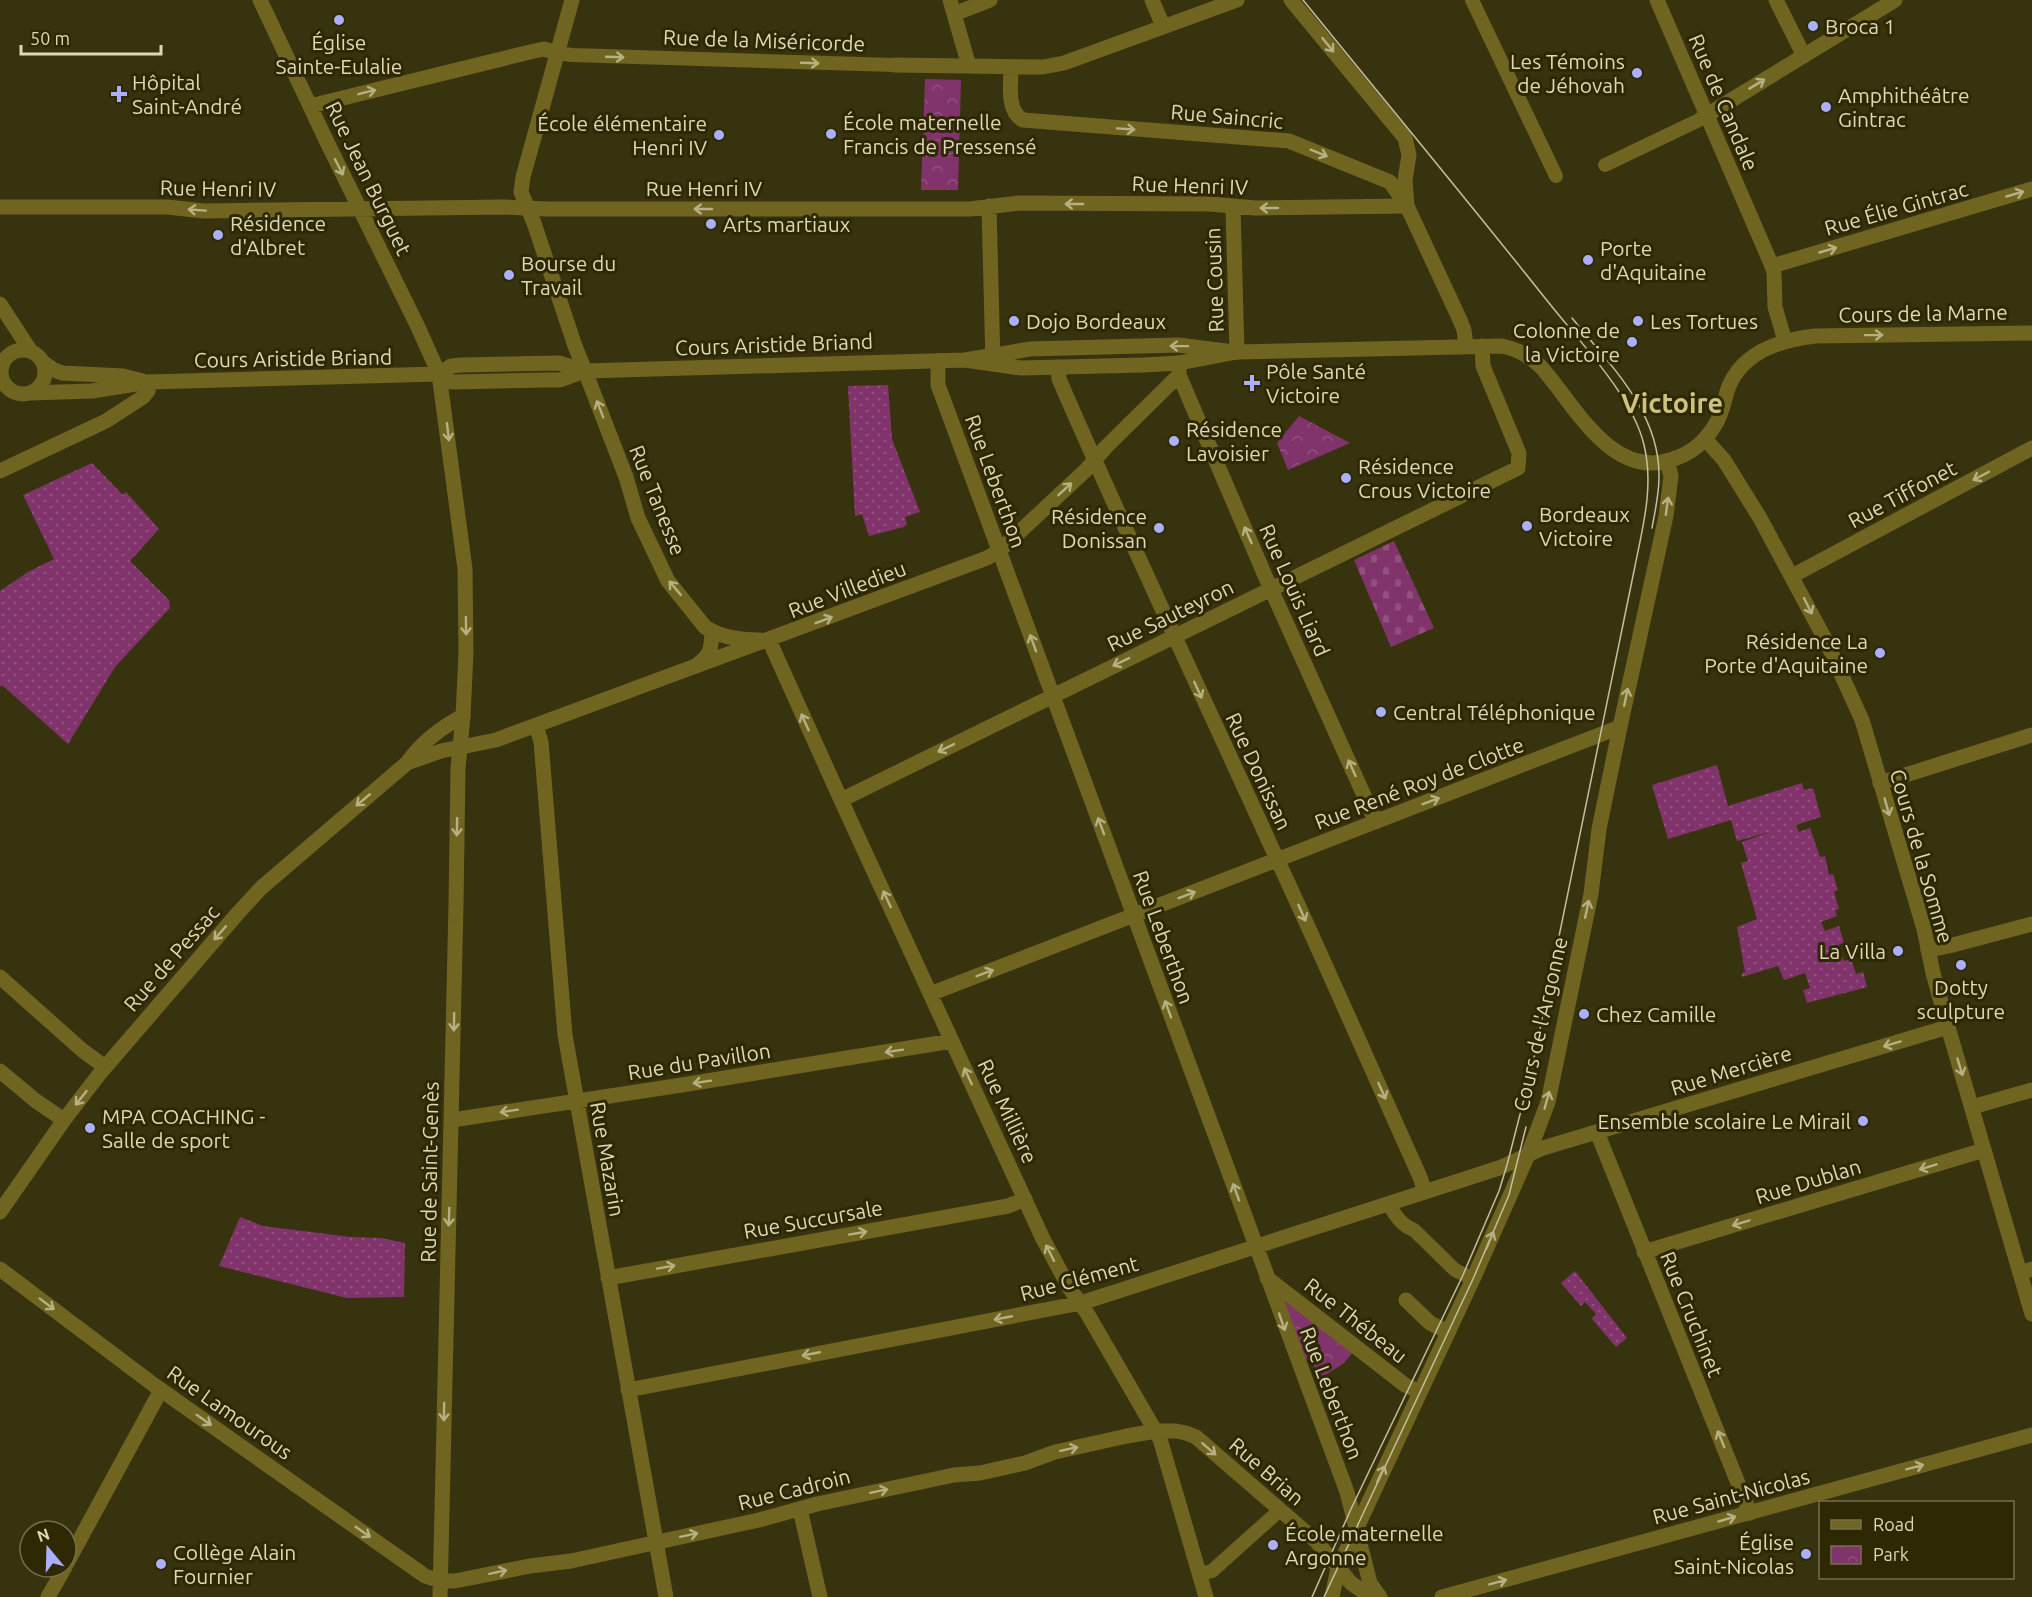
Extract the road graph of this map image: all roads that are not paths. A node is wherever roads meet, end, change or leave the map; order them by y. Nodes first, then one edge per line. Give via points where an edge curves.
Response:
1 (261, 0) edge
2 (572, 0) edge
3 (990, 0) edge
4 (1152, 0) edge
5 (1237, 0) edge
6 (1291, 0) edge
7 (1472, 0) edge
8 (1657, 0) edge
9 (1776, 0) edge
10 (1895, 0) edge
11 (952, 7) edge
12 (1163, 26) junction
13 (557, 52) junction
14 (1804, 56) junction
15 (894, 65) joint
16 (969, 66) junction
17 (1011, 67) junction
18 (310, 106) junction
19 (1707, 115) junction
20 (1605, 165) dead end
21 (1556, 176) dead end
22 (2032, 189) edge
23 (989, 206) junction
24 (1407, 206) junction
25 (0, 207) edge
26 (1233, 207) junction
27 (527, 208) junction
28 (361, 209) junction
29 (1772, 266) junction
30 (0, 304) edge
31 (2032, 333) edge
32 (1785, 341) junction
33 (0, 342) edge
34 (1466, 346) junction
35 (1482, 346) junction
36 (30, 350) junction
37 (1237, 352) junction
38 (993, 359) junction
39 (938, 361) junction
40 (44, 363) junction
41 (2, 364) junction
42 (1058, 367) junction
43 (1179, 369) junction
44 (585, 371) junction
45 (439, 374) junction
46 (149, 382) junction
47 (1, 383) edge
48 (30, 393) junction
49 (1706, 440) junction
50 (2032, 448) edge
51 (1095, 461) junction
52 (1667, 461) junction
53 (0, 471) edge
54 (999, 550) junction
55 (1792, 576) junction
56 (1271, 589) junction
57 (712, 632) junction
58 (1173, 637) junction
59 (769, 640) junction
60 (697, 665) junction
61 (1052, 696) junction
62 (463, 716) junction
63 (536, 725) junction
64 (1620, 727) junction
65 (2032, 735) edge
66 (460, 748) junction
67 (407, 763) junction
68 (1880, 783) junction
69 (841, 800) junction
70 (1376, 822) junction
71 (1278, 860) junction
72 (1133, 915) junction
73 (2032, 924) edge
74 (1928, 950) junction
75 (0, 977) edge
76 (930, 994) junction
77 (1948, 1027) junction
78 (952, 1041) junction
79 (105, 1067) junction
80 (0, 1071) edge
81 (2032, 1090) edge
82 (577, 1101) junction
83 (1972, 1107) junction
84 (452, 1119) junction
85 (64, 1120) junction
86 (1597, 1132) junction
87 (1984, 1150) junction
88 (1528, 1155) junction
89 (1425, 1192) junction
90 (1025, 1199) junction
91 (1389, 1204) junction
92 (0, 1212) edge
93 (1256, 1247) junction
94 (1644, 1252) junction
95 (0, 1269) edge
96 (2026, 1271) edge
97 (608, 1278) junction
98 (1268, 1278) junction
99 (1473, 1279) junction
100 (1406, 1300) dead end
101 (1081, 1303) junction
102 (2032, 1314) edge
103 (1448, 1332) junction
104 (628, 1389) junction
105 (162, 1390) junction
106 (1420, 1392) junction
107 (1156, 1431) junction
108 (2032, 1435) edge
109 (800, 1509) junction
110 (1280, 1510) junction
111 (1750, 1513) junction
112 (1356, 1527) junction
113 (78, 1542) edge
114 (657, 1542) junction
115 (1338, 1568) junction
116 (1200, 1574) junction
117 (58, 1579) edge
118 (440, 1581) junction
119 (48, 1597) edge
120 (440, 1597) edge
121 (666, 1597) edge
122 (820, 1597) edge
123 (1206, 1597) edge
124 (1332, 1597) edge
125 (1371, 1597) edge
126 (1380, 1597) edge
127 (1442, 1597) edge

1 - 18 street, Rue Jean Burguet
2 - 13 street, Rue Tanesse
3 - 11 street
4 - 12 street
5 - 12 street, Rue de la Miséricorde
6 -> 24 street via 1405,138 1409,155
7 - 21 street
8 - 19 street, Rue de Candale
9 - 14 street
10 - 14 street
11 - 16 street
12 - 17 street, Rue de la Miséricorde via 1064,63
13 -> 15 street, Rue de la Miséricorde
18 -> 13 street via 530,52
13 - 27 street, Rue Tanesse via 523,177 521,192
19 -> 14 street
15 - 16 street, Rue de la Miséricorde
16 - 17 street, Rue de la Miséricorde
17 -> 24 street, Rue Saincric via 1012,106 1023,120 1289,141 1390,182
18 -> 28 street, Rue Jean Burguet
19 - 20 street
19 - 29 street, Rue de Candale
29 -> 22 street, Rue Élie Gintrac
26 -> 23 street, Rue Henri IV via 1019,203
23 -> 27 street, Rue Henri IV via 918,210
23 - 38 street
24 -> 26 street, Rue Henri IV
24 - 34 street via 1460,320
28 -> 25 street, Rue Henri IV
26 - 37 street, Rue Cousin
27 - 28 street, Rue Henri IV
27 - 44 street, Rue Tanesse
28 - 45 street, Rue Jean Burguet
29 - 32 street, Rue de Candale via 1775,307
30 - 36 street
32 -> 31 street, Cours de la Marne via 1815,336
32 - 49 street, Cours de la Marne via 1744,363 1732,380 1718,422
33 - 41 street
34 - 35 street, Cours Aristide Briand
34 - 37 street, Cours Aristide Briand
35 - 52 street, Cours Aristide Briand via 1502,346 1529,357 1591,430 1616,450 1637,460
35 - 56 street, Rue Sauteyron via 1483,366 1519,453 1518,468
36 - 40 street
36 - 41 street via 14,351
37 -> 38 street, Cours Aristide Briand via 1178,345 1030,349
37 - 43 street, Cours Aristide Briand
38 - 39 street, Cours Aristide Briand
38 - 42 street, Cours Aristide Briand via 1021,368
39 - 44 street, Cours Aristide Briand
39 - 54 street, Rue Leberthon via 938,385
40 - 46 street, Cours Aristide Briand via 62,373 123,376
40 - 48 street via 42,384
41 - 47 street
42 - 43 street, Cours Aristide Briand
42 - 51 street, Rue Donissan via 1059,379
43 - 51 street, Rue Villedieu
56 -> 43 street, Rue Louis Liard
44 - 45 street, Cours Aristide Briand via 560,380 452,382
57 -> 44 street, Rue Tanesse via 668,581 638,518
45 - 46 street, Cours Aristide Briand
45 -> 62 street, Rue Jean Burguet via 465,569
46 - 48 street, Cours Aristide Briand via 92,391
46 - 53 street via 143,397 106,421
47 - 48 street via 16,393
49 - 52 street
49 - 55 street, Cours de la Somme via 1724,460
50 -> 55 street, Rue Tiffonet
54 -> 51 street, Rue Villedieu
51 - 58 street, Rue Donissan
64 -> 52 street, Cours de l'Argonne via 1666,516 1671,476
59 -> 54 street, Rue Villedieu via 987,558
61 -> 54 street, Rue Leberthon
55 -> 68 street, Cours de la Somme via 1852,696
56 - 58 street, Rue Sauteyron
70 -> 56 street, Rue Louis Liard
57 - 59 street via 741,640
57 - 60 street via 711,651
58 -> 61 street, Rue Sauteyron
58 -> 71 street, Rue Donissan
59 - 60 street, Rue Villedieu
69 -> 59 street, Rue Millière
60 - 63 street, Rue Villedieu
61 -> 69 street, Rue Sauteyron
72 -> 61 street, Rue Leberthon
62 - 66 street, Rue de Saint-Genès
62 - 67 street, Rue de Pessac via 418,747
63 - 66 street, Rue Villedieu
63 - 82 street, Rue Mazarin via 542,742 566,1035
70 -> 64 street, Rue René Roy de Clotte
88 -> 64 street, Cours de l'Argonne via 1548,1102
65 - 68 street
66 - 67 street, Rue de Pessac
66 -> 84 street, Rue de Saint-Genès
67 -> 79 street, Rue de Pessac via 261,888
68 -> 74 street, Cours de la Somme
76 -> 69 street, Rue Millière
70 - 71 street, Rue René Roy de Clotte
72 -> 71 street, Rue René Roy de Clotte
71 -> 89 street, Rue Donissan
76 -> 72 street, Rue René Roy de Clotte
93 -> 72 street, Rue Leberthon
73 - 74 street
74 - 77 street, Cours de la Somme
75 - 79 street
76 - 78 street, Rue Millière
77 -> 83 street, Cours de la Somme
77 -> 86 street, Rue Mercière
78 -> 82 street, Rue du Pavillon
90 -> 78 street, Rue Millière
79 -> 85 street, Rue de Pessac
80 - 85 street
81 - 83 street
82 -> 84 street, Rue du Pavillon
82 - 97 street, Rue Mazarin
83 - 87 street, Cours de la Somme
84 -> 118 street, Rue de Saint-Genès
85 - 92 street, Rue de Pessac
86 - 88 street, Rue Mercière
86 - 94 street, Rue Cruchinet
87 -> 94 street, Rue Dublan
87 - 96 street, Cours de la Somme
88 - 89 street, Rue Clément
99 -> 88 street, Cours de l'Argonne
89 - 91 street, Rue Clément
97 -> 90 street, Rue Succursale via 1008,1206
101 -> 90 street, Rue Millière via 1065,1281
91 - 93 street, Rue Clément
91 - 99 street via 1409,1229 1455,1270
93 - 98 street, Rue Leberthon
93 - 101 street, Rue Clément
111 -> 94 street, Rue Cruchinet
95 -> 105 street, Rue Lamourous
96 - 102 street, Cours de la Somme
97 - 104 street, Rue Mazarin
98 - 106 street, Rue Thébeau via 1405,1385
98 -> 112 street, Rue Leberthon via 1347,1492
99 - 103 street, Cours de l'Argonne
100 - 103 street via 1430,1323
101 -> 104 street, Rue Clément
101 - 107 street, Rue Millière
103 - 106 street, Cours de l'Argonne
104 - 114 street, Rue Mazarin
105 - 113 street
105 -> 118 street, Rue Lamourous via 425,1576
112 -> 106 street, Cours de l'Argonne
109 -> 107 street, Rue Cadroin via 1003,1468 1055,1452
107 -> 110 street, Rue Brian via 1196,1437
107 - 116 street, Rue Millière
111 -> 108 street, Rue Saint-Nicolas
114 -> 109 street, Rue Cadroin
109 - 122 street
110 - 115 street, Rue Brian via 1316,1541
110 - 116 street via 1212,1571
127 -> 111 street, Rue Saint-Nicolas
112 - 115 street, Cours de l'Argonne
112 - 126 street, Rue Leberthon via 1370,1583
118 -> 114 street, Rue Cadroin via 571,1561
114 - 121 street, Rue Mazarin
115 - 124 street, Cours de l'Argonne
115 - 125 street
116 - 123 street, Rue Millière
117 - 119 street
118 - 120 street, Rue de Saint-Genès

